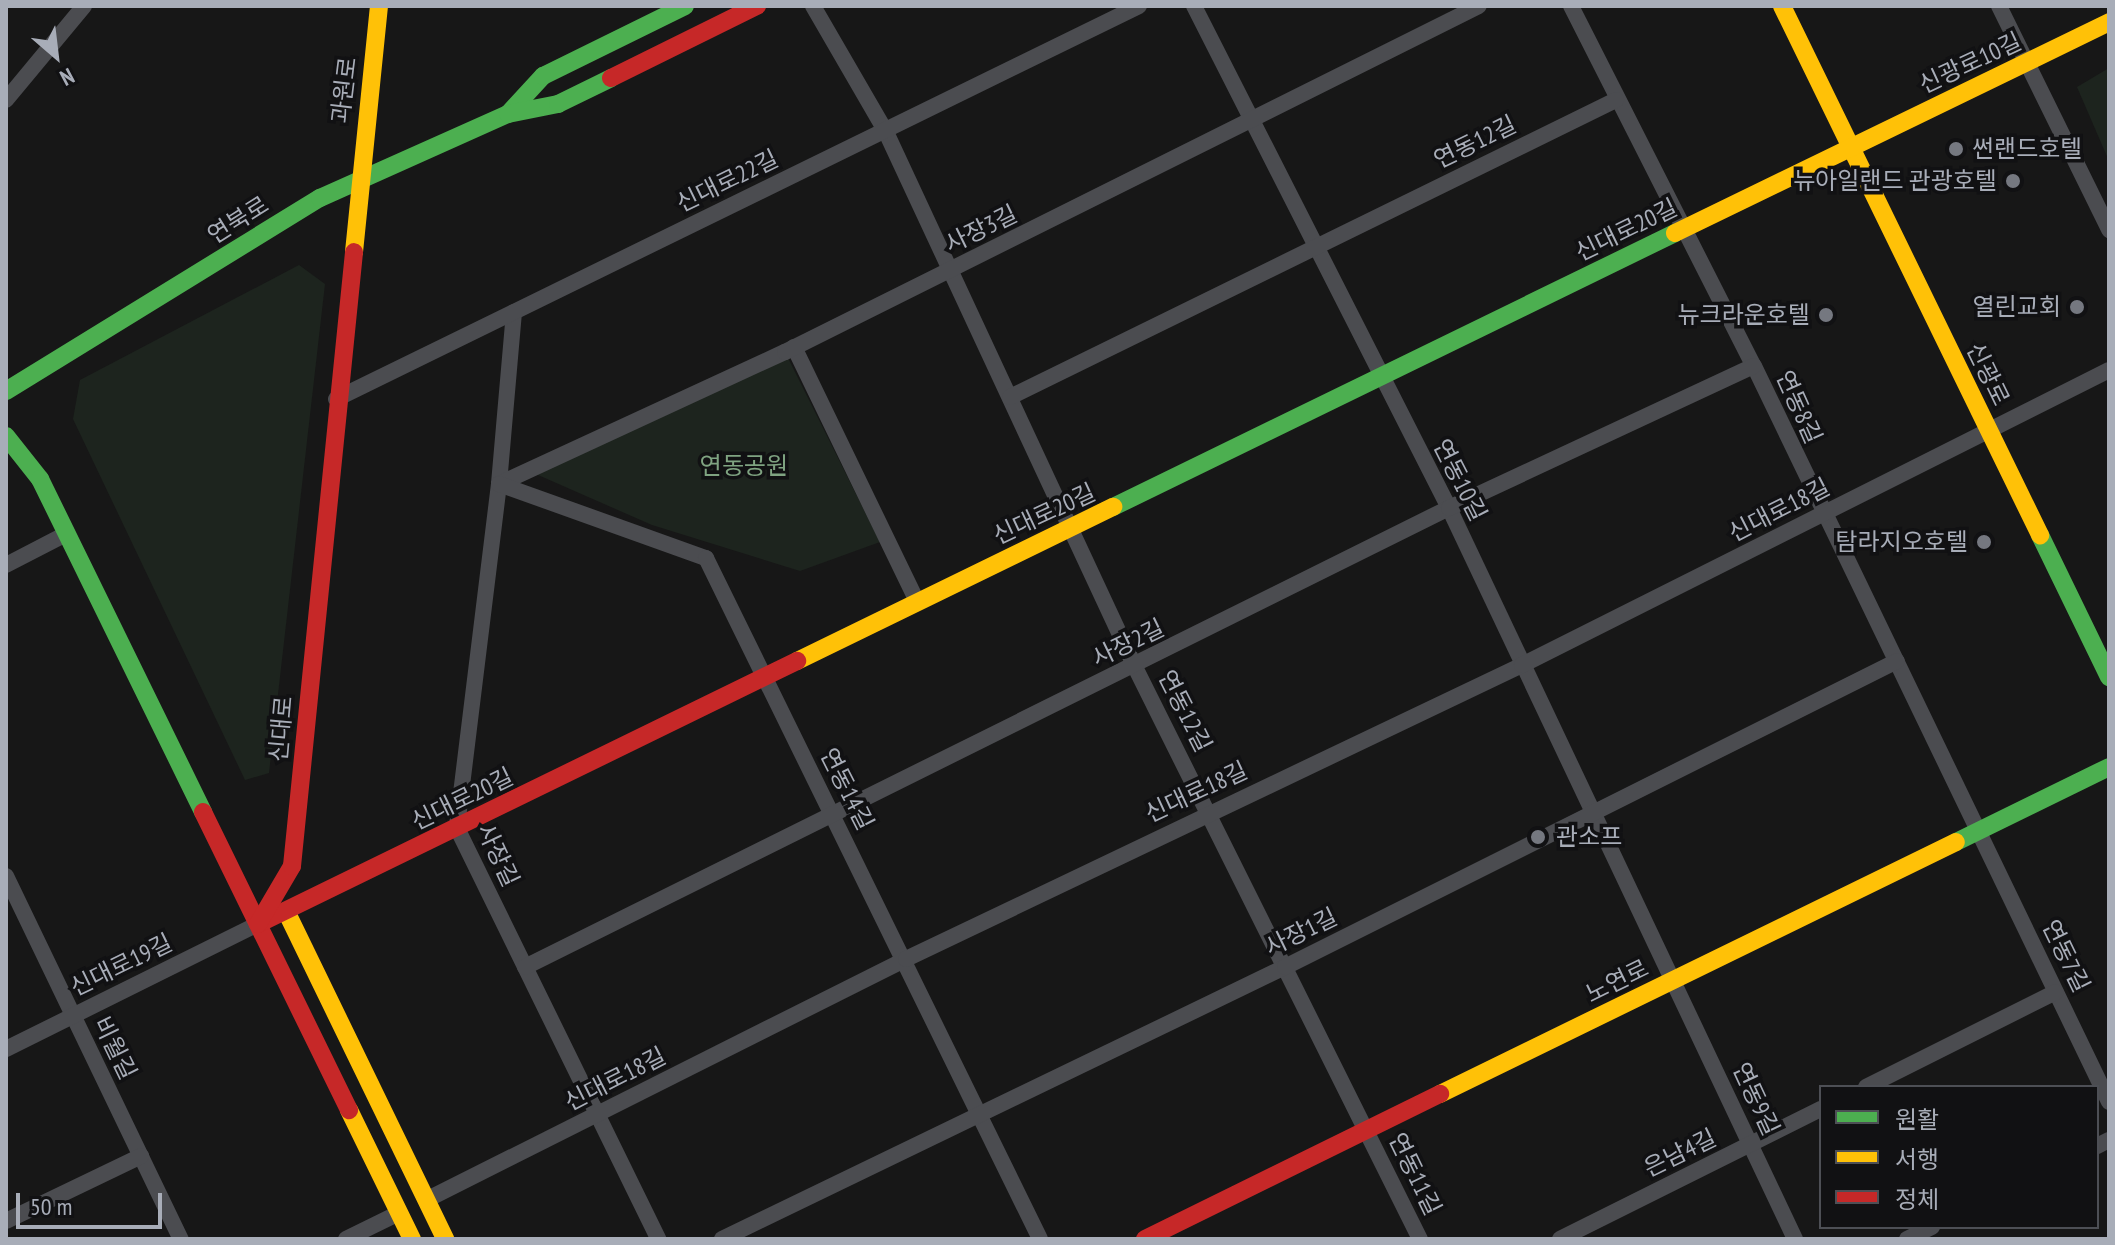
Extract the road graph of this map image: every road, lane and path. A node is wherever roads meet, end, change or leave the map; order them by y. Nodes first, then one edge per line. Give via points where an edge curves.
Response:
1 (84, 6) edge
2 (379, 6) edge
3 (685, 6) edge
4 (757, 6) edge
5 (813, 6) edge
6 (1139, 6) edge
7 (1194, 6) edge
8 (1479, 6) edge
9 (1571, 6) edge
10 (1782, 6) edge
11 (1999, 6) edge
12 (2109, 22) edge
13 (2027, 63) junction
14 (6, 100) edge
15 (1616, 100) junction
16 (508, 114) junction
17 (1254, 120) junction
18 (885, 130) junction
19 (1850, 145) junction
20 (358, 180) junction
21 (1686, 227) junction
22 (2109, 230) edge
23 (1316, 247) junction
24 (950, 271) junction
25 (514, 312) junction
26 (794, 347) junction
27 (1754, 366) junction
28 (2109, 370) edge
29 (1380, 379) junction
30 (6, 391) edge
31 (1010, 397) junction
32 (336, 399) junction
33 (1989, 430) junction
34 (6, 436) edge
35 (499, 484) junction
36 (1449, 508) junction
37 (1822, 515) junction
38 (1073, 528) junction
39 (64, 535) junction
40 (6, 565) edge
41 (916, 599) junction
42 (1897, 661) junction
43 (1522, 665) junction
44 (1135, 667) junction
45 (764, 676) junction
46 (2109, 677) edge
47 (2109, 767) edge
48 (1210, 812) junction
49 (833, 813) junction
50 (1591, 816) junction
51 (457, 828) junction
52 (1979, 831) junction
53 (6, 876) edge
54 (286, 911) junction
55 (258, 924) junction
56 (906, 959) junction
57 (525, 967) junction
58 (1285, 967) junction
59 (1674, 980) junction
60 (2056, 992) junction
61 (72, 1015) junction
62 (6, 1049) edge
63 (1870, 1085) edge
64 (2109, 1102) edge
65 (1819, 1110) edge
66 (980, 1113) junction
67 (594, 1117) junction
68 (1367, 1130) junction
69 (1751, 1144) junction
70 (141, 1156) junction
71 (426, 1200) junction
72 (399, 1213) junction
73 (6, 1221) edge
74 (1928, 1229) edge
75 (181, 1239) edge
76 (346, 1239) edge
77 (412, 1239) edge
78 (445, 1239) edge
79 (658, 1239) edge
80 (722, 1239) edge
81 (1040, 1239) edge
82 (1145, 1239) edge
83 (1420, 1239) edge
84 (1560, 1239) edge
85 (1795, 1239) edge
86 (1907, 1239) edge

1 - 14 street
2 - 20 main road, 과원로
3 - 16 main road, 연북로 via 543,76
4 - 16 main road, 연북로 via 558,104
5 - 18 street, 연동12길
6 - 18 street, 신대로22길
7 - 17 street, 연동10길
8 - 17 street, 사장3길
9 - 15 street, 연동8길
10 - 19 main road, 신광로
11 - 13 street
12 - 13 main road, 신광로10길
13 - 19 main road, 신광로10길
13 - 22 street
15 - 21 street, 연동8길
15 - 23 street, 연동12길
16 - 20 main road, 연북로
17 - 23 street, 연동10길
17 - 24 street, 사장3길
18 - 24 street, 연동12길
18 - 25 street, 신대로22길
19 - 21 main road, 신대로20길
19 - 33 main road, 신광로
20 - 30 main road, 연북로 via 320,198
20 - 32 main road, 신대로
21 - 27 street, 연동8길
21 - 29 main road, 신대로20길
23 - 29 street, 연동10길
23 - 31 street, 연동12길
24 - 26 street, 사장3길
24 - 31 street, 연동12길
25 - 32 street, 신대로22길
25 - 35 street, 사장길
26 - 35 street, 사장3길
26 - 41 street
27 - 36 street, 사장2길
27 - 37 street, 연동8길
28 - 33 street, 신대로18길
29 - 36 street, 연동10길
29 - 38 main road, 신대로20길
31 - 38 street, 연동12길
32 - 55 main road, 신대로 via 292,866
33 - 37 street, 신대로18길
33 - 46 main road, 신광로
34 - 39 main road via 40,479
35 - 45 street, 연동14길 via 706,558
35 - 51 street, 사장길
36 - 43 street, 연동10길
36 - 44 street, 사장2길
37 - 42 street, 연동8길
37 - 43 street, 신대로18길
38 - 41 main road, 신대로20길
38 - 44 street, 연동12길
39 - 40 street
39 - 55 main road
41 - 45 main road, 신대로20길
42 - 50 street, 사장1길
42 - 52 street, 연동8길
43 - 48 street, 신대로18길
43 - 50 street, 연동10길
44 - 48 street, 연동12길
44 - 49 street, 사장2길
45 - 49 street, 연동14길
45 - 51 main road, 신대로20길
47 - 52 main road, 노연로
48 - 56 street, 신대로18길
48 - 58 street, 연동12길
49 - 56 street, 연동14길
49 - 57 street, 사장2길
50 - 58 street, 사장1길
50 - 59 street, 연동10길
51 - 54 main road, 신대로20길
51 - 57 street, 사장길
52 - 59 main road, 노연로
52 - 60 street, 연동7길
53 - 61 street, 비월길
54 - 55 main road, 신대로20길
54 - 71 main road
55 - 61 street, 신대로19길
55 - 72 main road
56 - 66 street, 연동14길
56 - 67 street, 신대로18길
57 - 67 street, 사장길
58 - 66 street, 사장1길
58 - 68 street, 연동12길
59 - 68 main road, 노연로
59 - 69 street, 연동9길
60 - 63 street
60 - 64 street, 연동7길
61 - 62 street, 신대로19길
61 - 70 street, 비월길
65 - 69 street, 은남4길
66 - 80 street, 사장1길
66 - 81 street, 연동14길
67 - 71 street, 신대로18길
67 - 79 street, 사장길
68 - 82 main road, 노연로
68 - 83 street, 연동11길
69 - 84 street, 은남4길
69 - 85 street, 연동9길
70 - 73 street
70 - 75 street, 비월길
71 - 78 main road
72 - 76 street
72 - 77 main road
74 - 86 street

